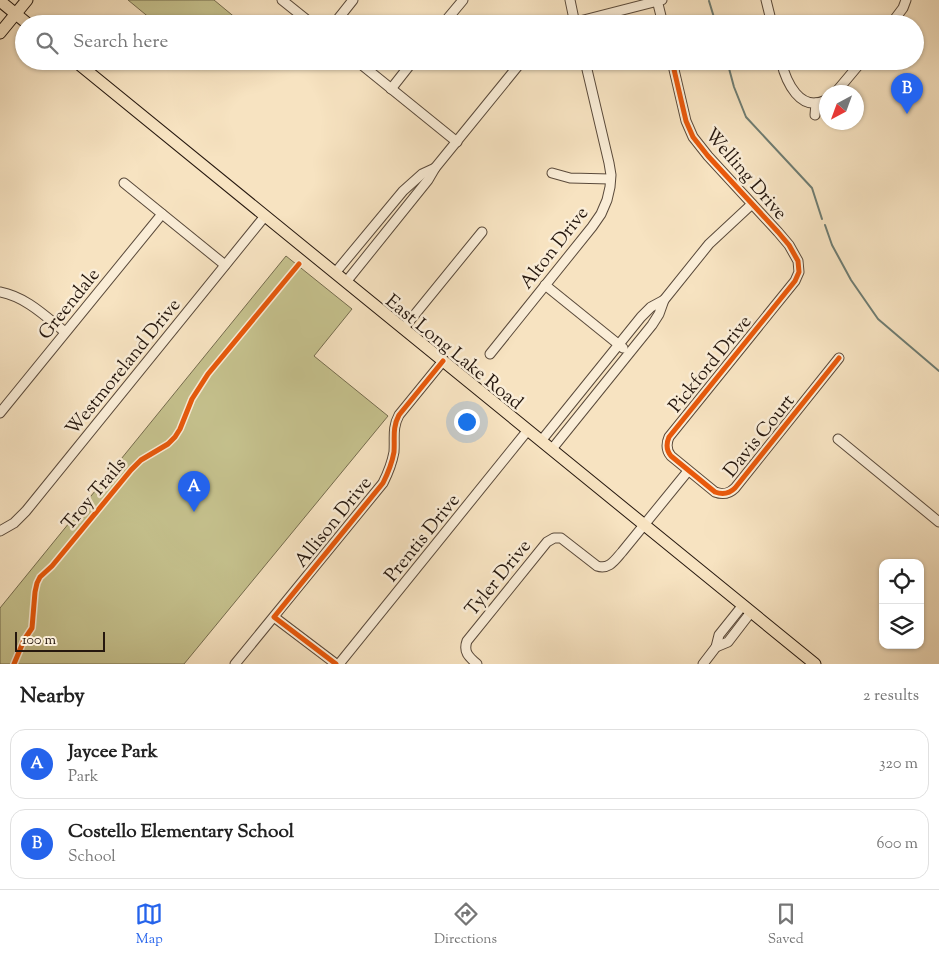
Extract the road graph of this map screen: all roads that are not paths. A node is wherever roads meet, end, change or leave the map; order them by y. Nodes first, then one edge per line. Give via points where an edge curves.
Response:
1 (27, 0) edge
2 (282, 0) edge
3 (354, 0) edge
4 (463, 0) edge
5 (570, 0) edge
6 (658, 0) edge
7 (766, 0) edge
8 (906, 0) edge
9 (0, 1) edge
10 (16, 14) joint
11 (15, 15) edge
12 (301, 15) edge
13 (342, 15) edge
14 (451, 15) edge
15 (572, 15) edge
16 (603, 15) edge
17 (661, 15) edge
18 (770, 15) edge
19 (897, 15) edge
20 (0, 33) edge
21 (86, 70) edge
22 (368, 70) edge
23 (406, 70) edge
24 (515, 70) edge
25 (587, 70) edge
26 (674, 70) edge
27 (784, 70) edge
28 (854, 70) edge
29 (842, 85) edge
30 (391, 89) junction
31 (816, 103) joint
32 (815, 115) dead end
33 (457, 142) junction
34 (435, 168) junction
35 (552, 173) dead end
36 (610, 179) junction
37 (124, 183) dead end
38 (752, 204) junction
39 (162, 214) junction
40 (265, 216) junction
41 (379, 219) junction
42 (389, 228) junction
43 (482, 232) dead end
44 (226, 265) junction
45 (798, 272) joint
46 (335, 273) junction
47 (346, 282) junction
48 (544, 285) junction
49 (0, 292) edge
50 (664, 300) junction
51 (403, 329) junction
52 (65, 332) junction
53 (618, 345) junction
54 (629, 353) junction
55 (490, 354) dead end
56 (839, 358) dead end
57 (443, 361) junction
58 (585, 386) junction
59 (595, 395) junction
60 (0, 412) edge
61 (528, 430) junction
62 (838, 439) dead end
63 (541, 441) junction
64 (552, 449) junction
65 (688, 471) junction
66 (939, 522) edge
67 (644, 525) junction
68 (0, 531) edge
69 (747, 608) junction
70 (274, 617) junction
71 (235, 664) edge
72 (337, 664) edge
73 (477, 664) edge
74 (703, 664) edge
75 (815, 664) edge

1 - 10 main road
2 - 12 street
3 - 13 street
4 - 14 street
5 - 15 street
6 - 16 street
6 - 17 street
7 - 18 street
8 - 19 street
9 - 10 main road
11 - 20 main road
21 - 40 main road, East Long Lake Road
22 - 30 street
23 - 30 street
24 - 33 street
25 - 36 street, Alton Drive
26 - 38 street, Welling Drive via 693,137
27 - 31 street via 796,95
28 - 29 street
30 - 33 street
31 - 32 street
33 - 34 street
34 - 41 street via 407,186
34 - 42 street
35 - 36 street via 570,178
36 - 48 street, Alton Drive via 601,214
37 - 39 street
38 - 45 street, Welling Drive via 789,245 798,261
38 - 50 street via 709,244
39 - 44 street
39 - 52 street, Greendale
40 - 44 street, Westmoreland Drive
40 - 46 main road, East Long Lake Road
41 - 42 street
41 - 46 street
42 - 47 street
43 - 51 street
44 - 68 street, Westmoreland Drive via 26,511
45 - 65 street, Pickford Drive via 669,437 668,453
46 - 47 main road, East Long Lake Road
47 - 51 main road, East Long Lake Road
48 - 53 street
48 - 55 street, Alton Drive
49 - 52 street via 26,302
50 - 53 street via 645,312
50 - 54 street via 656,320
51 - 57 main road, East Long Lake Road
52 - 60 street, Greendale
53 - 54 street
53 - 58 street
54 - 59 street
56 - 65 street, Davis Court via 732,490 723,494 715,492
57 - 61 main road, East Long Lake Road
57 - 70 street, Allison Drive via 396,421 392,459 383,483
58 - 59 street
58 - 63 street
59 - 64 street
61 - 63 main road, East Long Lake Road
61 - 72 street, Prentis Drive
62 - 66 street
63 - 64 main road, East Long Lake Road
64 - 67 main road, East Long Lake Road
65 - 67 street
67 - 69 main road, East Long Lake Road
67 - 73 street, Tyler Drive via 614,561 605,567 597,566 561,538 547,542 467,641 467,654
69 - 74 street via 728,642 716,647
69 - 75 main road, East Long Lake Road
70 - 71 street, Allison Drive
70 - 72 street

